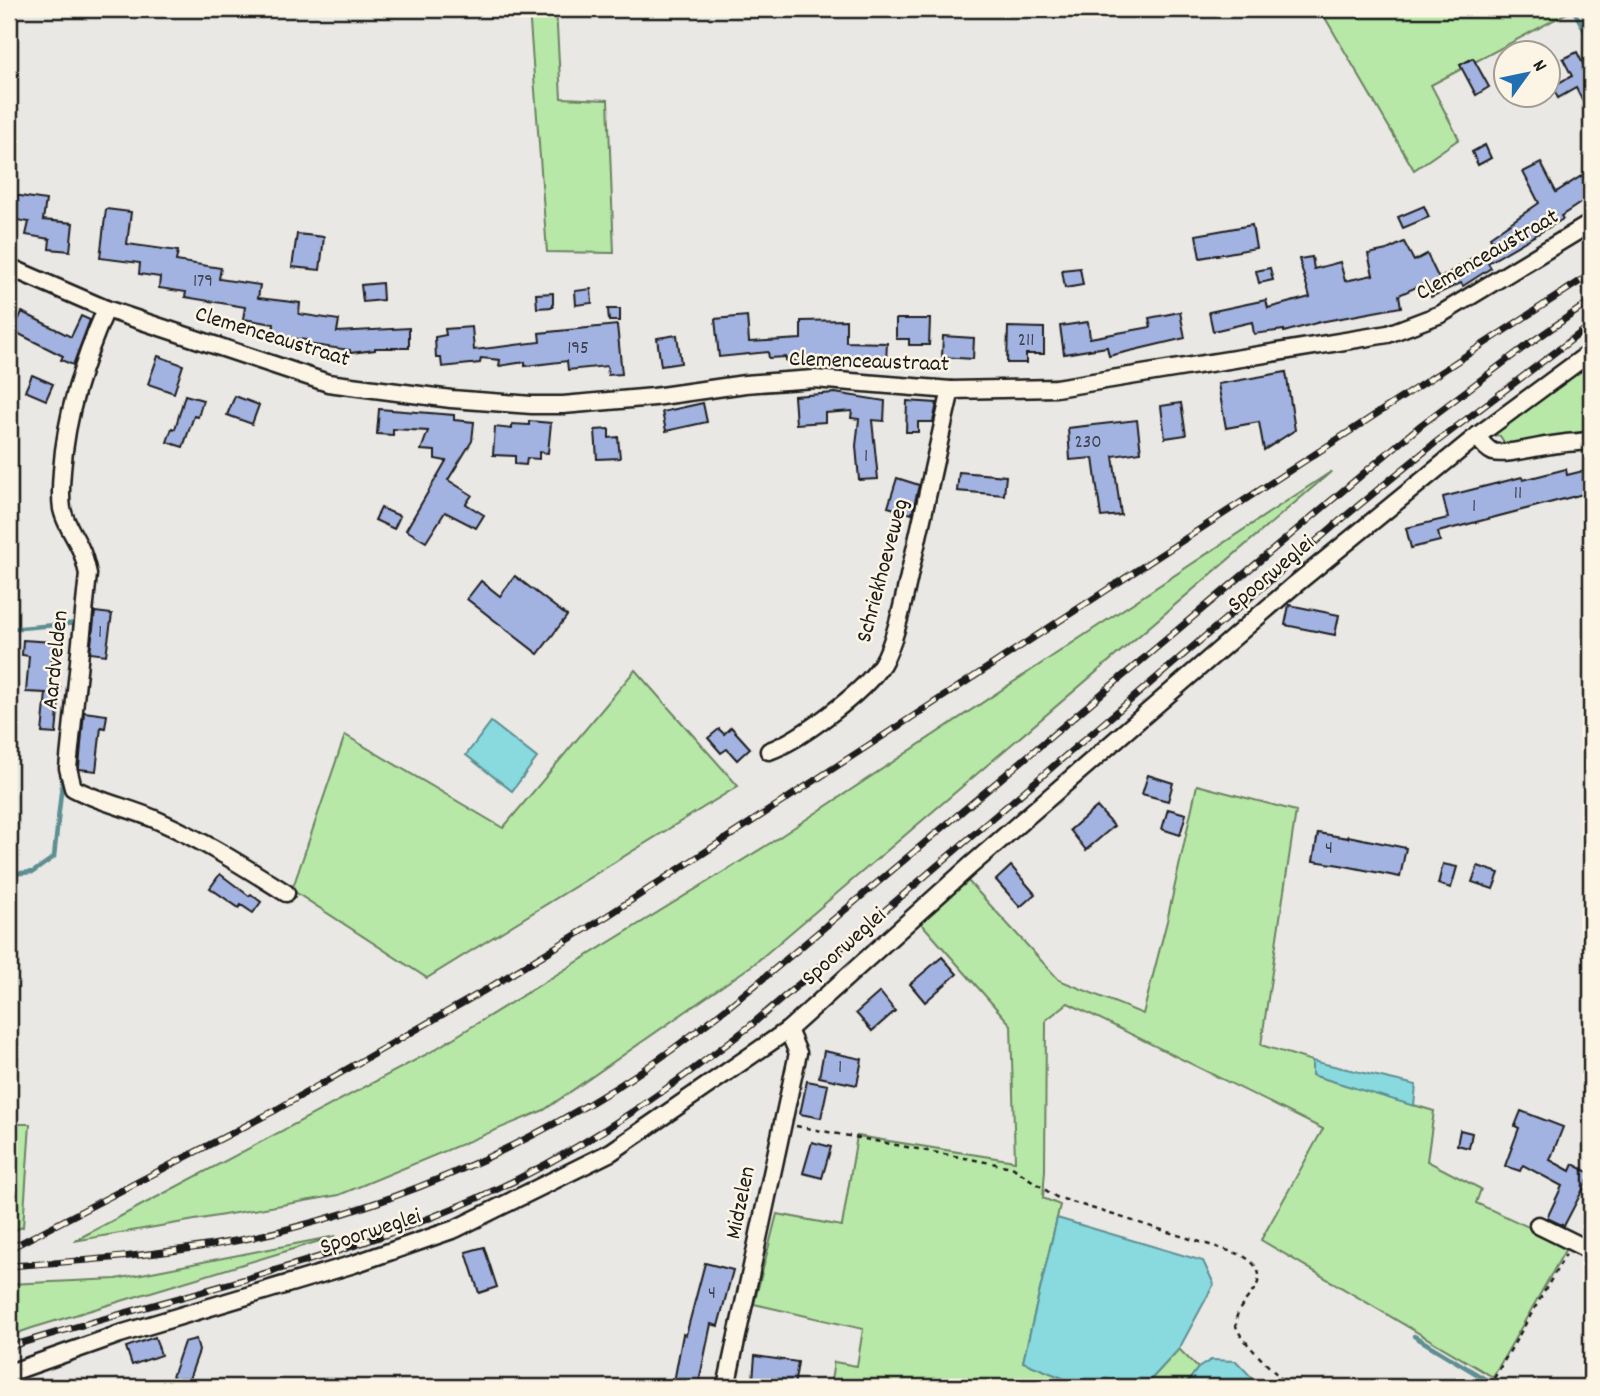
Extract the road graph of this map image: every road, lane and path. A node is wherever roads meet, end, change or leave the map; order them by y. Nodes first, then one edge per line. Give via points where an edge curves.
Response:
1 (1591, 223) edge
2 (9, 267) edge
3 (106, 309) junction
4 (1591, 352) edge
5 (951, 390) junction
6 (1477, 436) junction
7 (1591, 440) edge
8 (769, 751) dead end
9 (286, 893) dead end
10 (788, 1030) junction
11 (783, 1124) junction
12 (1538, 1225) dead end
13 (1573, 1242) junction
14 (1591, 1251) edge
15 (9, 1373) edge
16 (1490, 1384) edge
17 (726, 1387) edge
18 (1290, 1387) edge

1 - 5 street, Clemenceaustraat via 1441,314 1388,334 1056,388
2 - 3 street, Clemenceaustraat
3 - 5 street, Clemenceaustraat via 328,383 451,399 563,405 814,379
3 - 9 street, Aardvelden via 71,407 61,489 66,522 88,574 68,768 73,788 168,825
4 - 6 street, Spoorweglei
5 - 8 street, Schriekhoeveweg via 904,599 883,662 869,681 841,704
6 - 7 street via 1486,448 1499,453
6 - 10 street, Spoorweglei via 1292,587
10 - 11 street, Midzelen via 798,1053
10 - 15 street, Spoorweglei via 611,1152 455,1229
11 - 17 street, Midzelen
11 - 18 path via 1012,1167 1056,1197 1242,1255 1259,1273 1237,1317 1238,1330
12 - 13 street
13 - 14 street
13 - 16 path

